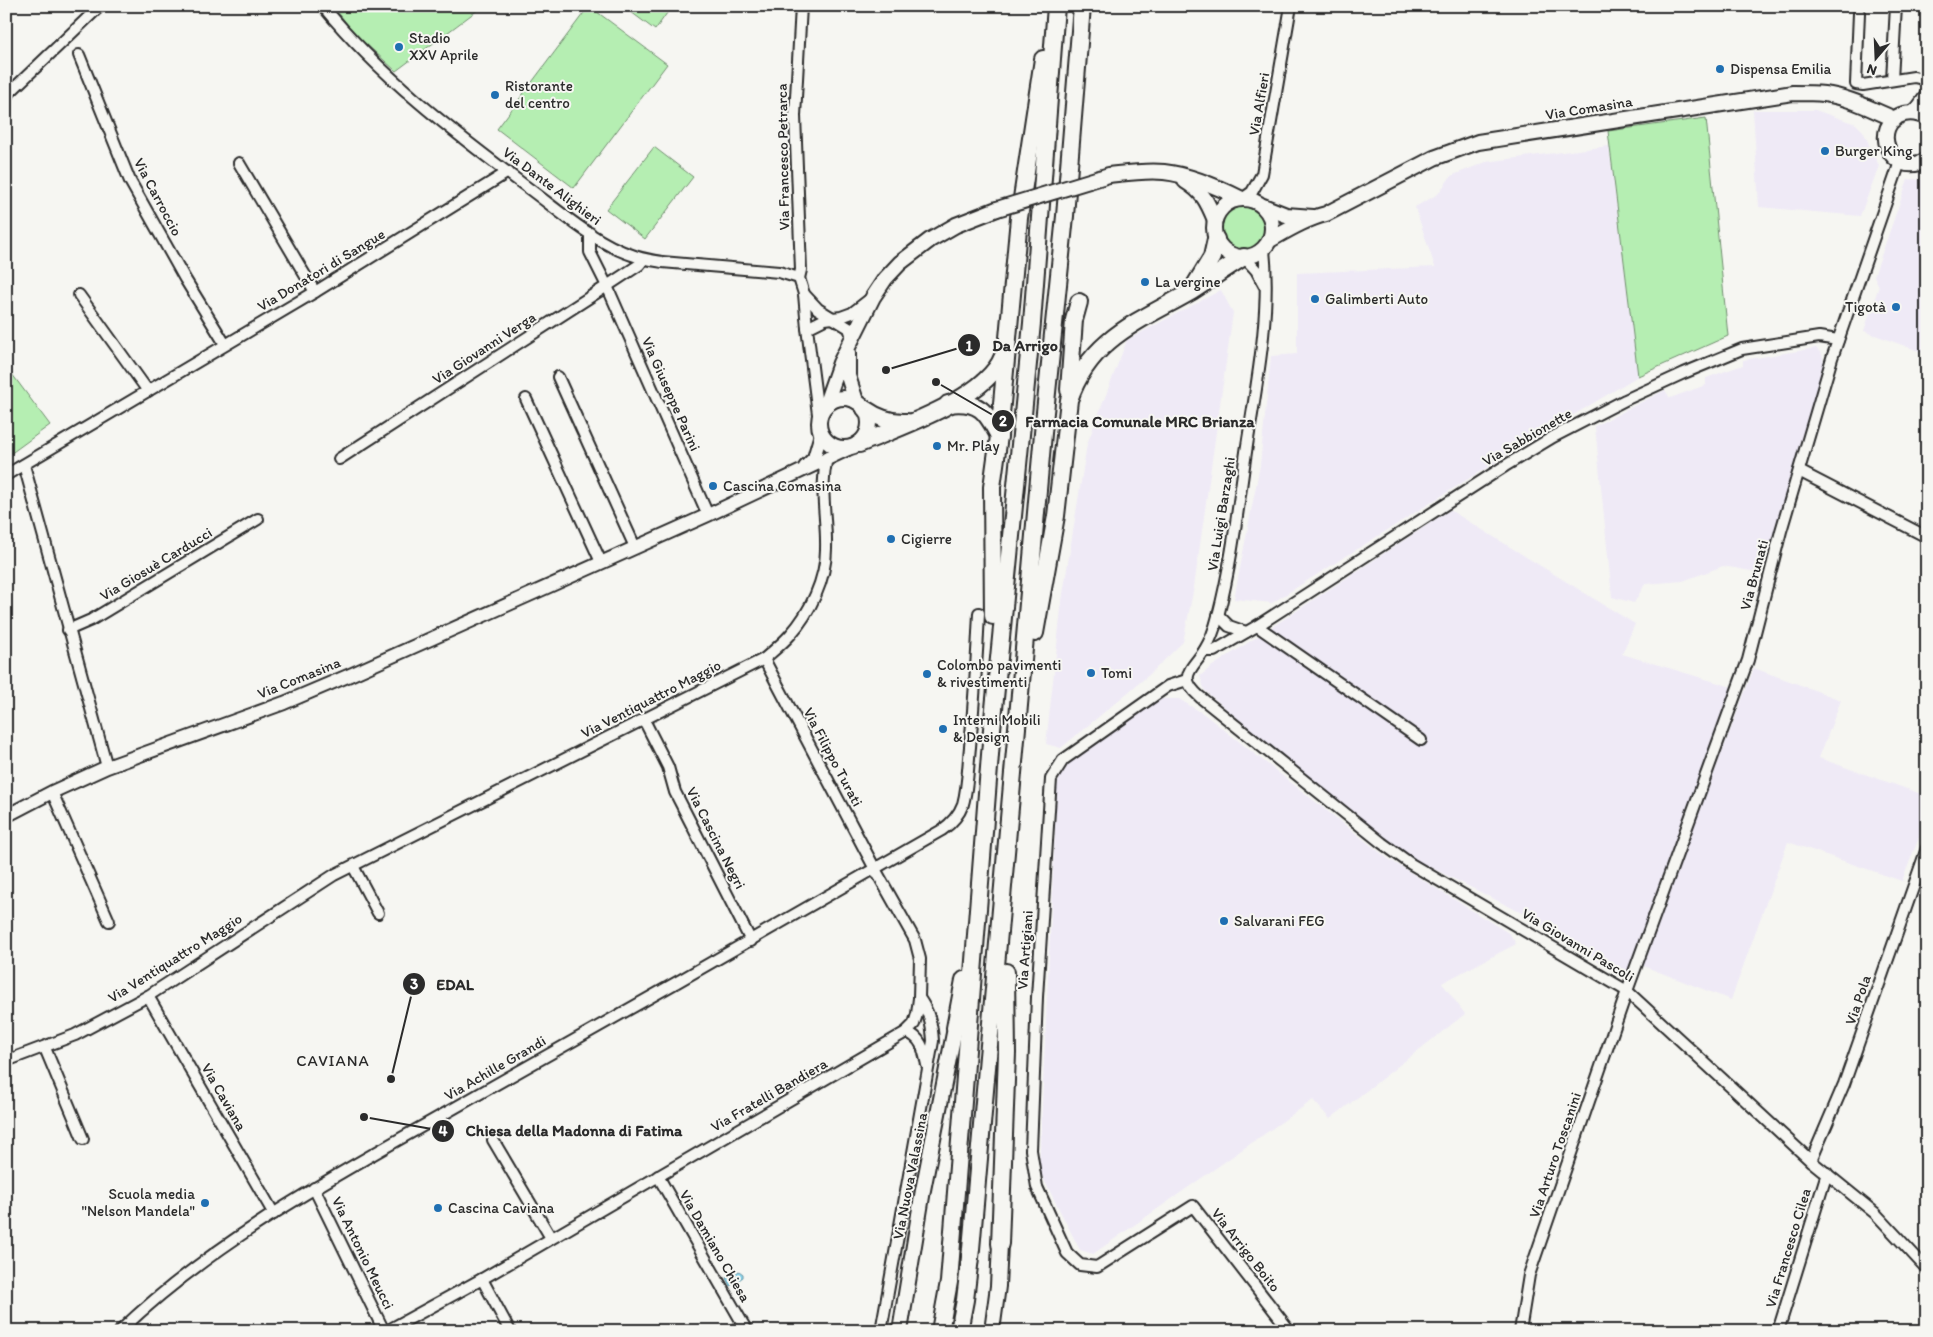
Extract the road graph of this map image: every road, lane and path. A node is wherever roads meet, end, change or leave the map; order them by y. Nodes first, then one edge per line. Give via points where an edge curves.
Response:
1 (100, 6) edge
2 (323, 6) edge
3 (801, 6) edge
4 (1056, 6) edge
5 (1082, 6) edge
6 (1291, 6) edge
7 (1896, 6) edge
8 (1859, 13) dead end
9 (79, 56) dead end
10 (1892, 80) junction
11 (1927, 80) edge
12 (1927, 93) edge
13 (6, 96) edge
14 (1910, 113) junction
15 (1927, 118) edge
16 (1892, 122) junction
17 (1926, 161) edge
18 (1900, 162) junction
19 (239, 164) dead end
20 (508, 172) junction
21 (1164, 172) junction
22 (1242, 198) junction
23 (1263, 206) junction
24 (1314, 217) junction
25 (1215, 220) junction
26 (590, 233) junction
27 (1216, 239) junction
28 (1267, 245) junction
29 (1244, 258) junction
30 (644, 259) junction
31 (799, 278) junction
32 (607, 286) junction
33 (1266, 288) junction
34 (1191, 291) junction
35 (315, 292) junction
36 (804, 294) junction
37 (79, 295) dead end
38 (873, 297) junction
39 (1079, 302) dead end
40 (833, 318) junction
41 (806, 328) junction
42 (1838, 340) junction
43 (225, 344) junction
44 (851, 345) junction
45 (1007, 346) junction
46 (558, 377) dead end
47 (148, 391) junction
48 (526, 399) dead end
49 (1068, 400) junction
50 (948, 404) junction
51 (861, 405) junction
52 (825, 406) junction
53 (912, 422) junction
54 (820, 428) junction
55 (999, 436) junction
56 (854, 446) junction
57 (827, 458) junction
58 (339, 459) dead end
59 (24, 465) junction
60 (801, 471) junction
61 (1799, 471) junction
62 (6, 476) edge
63 (708, 515) junction
64 (258, 519) dead end
65 (1927, 537) edge
66 (635, 547) junction
67 (601, 562) junction
68 (979, 613) dead end
69 (1218, 615) junction
70 (1257, 626) junction
71 (68, 630) junction
72 (1246, 632) junction
73 (1204, 651) junction
74 (764, 659) junction
75 (1187, 680) junction
76 (1021, 691) junction
77 (644, 720) junction
78 (992, 729) junction
79 (1421, 740) dead end
80 (107, 768) junction
81 (52, 792) junction
82 (6, 816) edge
83 (1927, 848) edge
84 (353, 866) junction
85 (875, 869) junction
86 (982, 870) junction
87 (1003, 890) junction
88 (378, 913) dead end
89 (109, 921) dead end
90 (751, 941) junction
91 (1627, 991) junction
92 (148, 996) junction
93 (919, 998) junction
94 (955, 1028) joint
95 (906, 1032) junction
96 (45, 1048) junction
97 (6, 1061) edge
98 (928, 1070) junction
99 (83, 1139) dead end
100 (493, 1140) dead end
101 (1811, 1161) junction
102 (1827, 1174) junction
103 (658, 1176) junction
104 (314, 1188) junction
105 (274, 1214) junction
106 (551, 1238) junction
107 (1000, 1244) joint
108 (1097, 1267) joint
109 (1927, 1269) edge
110 (482, 1279) junction
111 (745, 1328) edge
112 (120, 1331) edge
113 (386, 1331) edge
114 (510, 1331) edge
115 (732, 1331) edge
116 (881, 1331) edge
117 (900, 1331) edge
118 (940, 1331) edge
119 (959, 1331) edge
120 (992, 1331) edge
121 (1290, 1331) edge
122 (1520, 1331) edge
123 (1778, 1331) edge

1 - 13 street
2 - 20 street, Via Dante Alighieri via 344,33 387,75
3 - 31 street, Via Francesco Petrarca via 795,116
4 - 45 highway via 1044,45 1019,218
4 - 78 highway via 1033,314
5 - 76 highway
6 - 22 street, Via Alfieri via 1262,174 1252,192
7 - 10 street
8 - 10 street via 1856,84
9 - 43 street, Via Carroccio via 130,181
10 - 11 street via 1914,77
12 - 14 street
14 - 15 main road
14 - 16 main road
16 - 18 main road via 1886,142 1893,157
16 - 24 main road, Via Comasina via 1861,104 1825,94 1793,92 1478,142 1434,158 1326,214
17 - 18 main road via 1909,165
18 - 42 street, Via Brunati
19 - 35 street
20 - 26 street, Via Dante Alighieri
20 - 35 street, Via Donatori di Sangue
21 - 22 main road via 1203,182
21 - 25 main road via 1198,189
21 - 38 main road, bridge via 1109,175 997,208 956,225 900,263
22 - 23 main road
22 - 25 main road via 1225,205
23 - 24 main road, Via Comasina via 1286,214
23 - 28 main road via 1269,213 1273,231
24 - 28 main road, Via Comasina
25 - 27 main road
26 - 30 street, Via Dante Alighieri via 613,247
26 - 32 street, Via Giuseppe Parini via 590,252
27 - 29 main road via 1227,253
27 - 34 highway via 1212,257
28 - 29 main road
28 - 33 street, Via Luigi Barzaghi
29 - 33 street via 1256,270
29 - 34 highway
30 - 31 street, Via Dante Alighieri via 779,272
30 - 32 street, Via Giovanni Verga
31 - 36 street
32 - 58 street, Via Giovanni Verga
32 - 63 street, Via Giuseppe Parini
33 - 69 street, Via Luigi Barzaghi via 1253,408 1228,573
34 - 49 highway via 1137,320 1104,344 1090,359
35 - 43 street, Via Donatori di Sangue
36 - 40 street via 818,310
36 - 41 street
37 - 47 street
38 - 40 street via 852,313
38 - 44 main road
39 - 49 highway via 1074,320
40 - 41 street
40 - 44 street via 849,328
41 - 54 street
42 - 61 street, Via Brunati
42 - 70 street, Via Sabbionette via 1819,337 1742,349 1625,400 1505,466
43 - 47 street, Via Donatori di Sangue
44 - 51 main road via 848,376
44 - 52 main road via 840,363
45 - 50 highway via 994,374
45 - 55 highway
46 - 66 street
47 - 59 street, Via Donatori di Sangue
48 - 67 street
49 - 76 highway via 1056,516 1028,669
50 - 53 highway
50 - 55 highway via 959,403 980,409 988,415
51 - 52 main road via 848,398 840,398
51 - 53 highway via 872,414 896,422
51 - 56 main road via 870,424
52 - 54 main road
53 - 56 highway
54 - 56 main road via 832,446
54 - 60 street via 814,458
55 - 78 highway via 992,487 994,615 988,711
56 - 57 street, Via Comasina
57 - 60 street, Via Comasina
57 - 74 street, Via Ventiquattro Maggio via 822,485 826,550 823,576 810,606 790,635
59 - 62 street, Via Donatori di Sangue
59 - 71 street
60 - 63 street, Via Comasina
61 - 65 street
61 - 91 street, Via Brunati via 1748,660
63 - 66 street, Via Comasina
64 - 71 street, Via Giosuè Carducci via 91,620
66 - 67 street, Via Comasina
67 - 80 street, Via Comasina via 342,679
68 - 85 street, Via Achille Grandi via 963,804 951,824
69 - 72 street via 1229,626
69 - 73 street, Via Luigi Barzaghi
70 - 72 street, Via Sabbionette
70 - 79 street
71 - 80 street
72 - 73 street, Via Sabbionette via 1214,651
73 - 75 street via 1190,669
74 - 77 street, Via Ventiquattro Maggio
74 - 85 street, Via Filippo Turati
75 - 91 street, Via Giovanni Pascoli via 1200,698 1404,858
75 - 108 street, Via Artigiani via 1168,686 1063,760 1051,779 1031,1150 1037,1187 1067,1253 1080,1265
76 - 87 highway
77 - 84 street, Via Ventiquattro Maggio
77 - 90 street, Via Cascina Negri via 668,767 675,792
78 - 86 highway
80 - 81 street, Via Comasina
81 - 82 street, Via Comasina
81 - 89 street
83 - 101 street, Via Pola via 1844,1084
84 - 88 street
84 - 92 street, Via Ventiquattro Maggio
85 - 90 street, Via Achille Grandi
85 - 93 street, Via Fratelli Bandiera via 915,940 920,960
86 - 94 highway
86 - 118 highway via 949,1282
87 - 107 highway via 1006,906 1006,1053
87 - 119 highway via 972,1249
90 - 104 street, Via Achille Grandi
91 - 101 street, Via Giovanni Pascoli
91 - 122 street, Via Arturo Toscanini via 1529,1275
92 - 96 street, Via Ventiquattro Maggio via 75,1036
92 - 105 street, Via Caviana
93 - 95 street, Via Fratelli Bandiera via 918,1014
93 - 98 street via 932,1025
94 - 117 main road, Via Nuova Valassina via 923,1190
95 - 98 street via 918,1038
95 - 103 street, Via Fratelli Bandiera
96 - 97 street, Via Ventiquattro Maggio
96 - 99 street
98 - 116 street
100 - 106 street
101 - 102 street, Via Giovanni Pascoli
102 - 109 street, Via Giovanni Pascoli via 1875,1213
102 - 123 street, Via Francesco Cilea
103 - 106 street, Via Fratelli Bandiera
103 - 111 street, Via Damiano Chiesa
104 - 105 street, Via Achille Grandi
104 - 113 street, Via Antonio Meucci
105 - 112 street, Via Achille Grandi via 157,1296
106 - 110 street, Via Fratelli Bandiera
107 - 120 main road
108 - 121 street, Via Arrigo Boito via 1193,1206
110 - 113 street, Via Fratelli Bandiera
110 - 114 street
111 - 115 street

